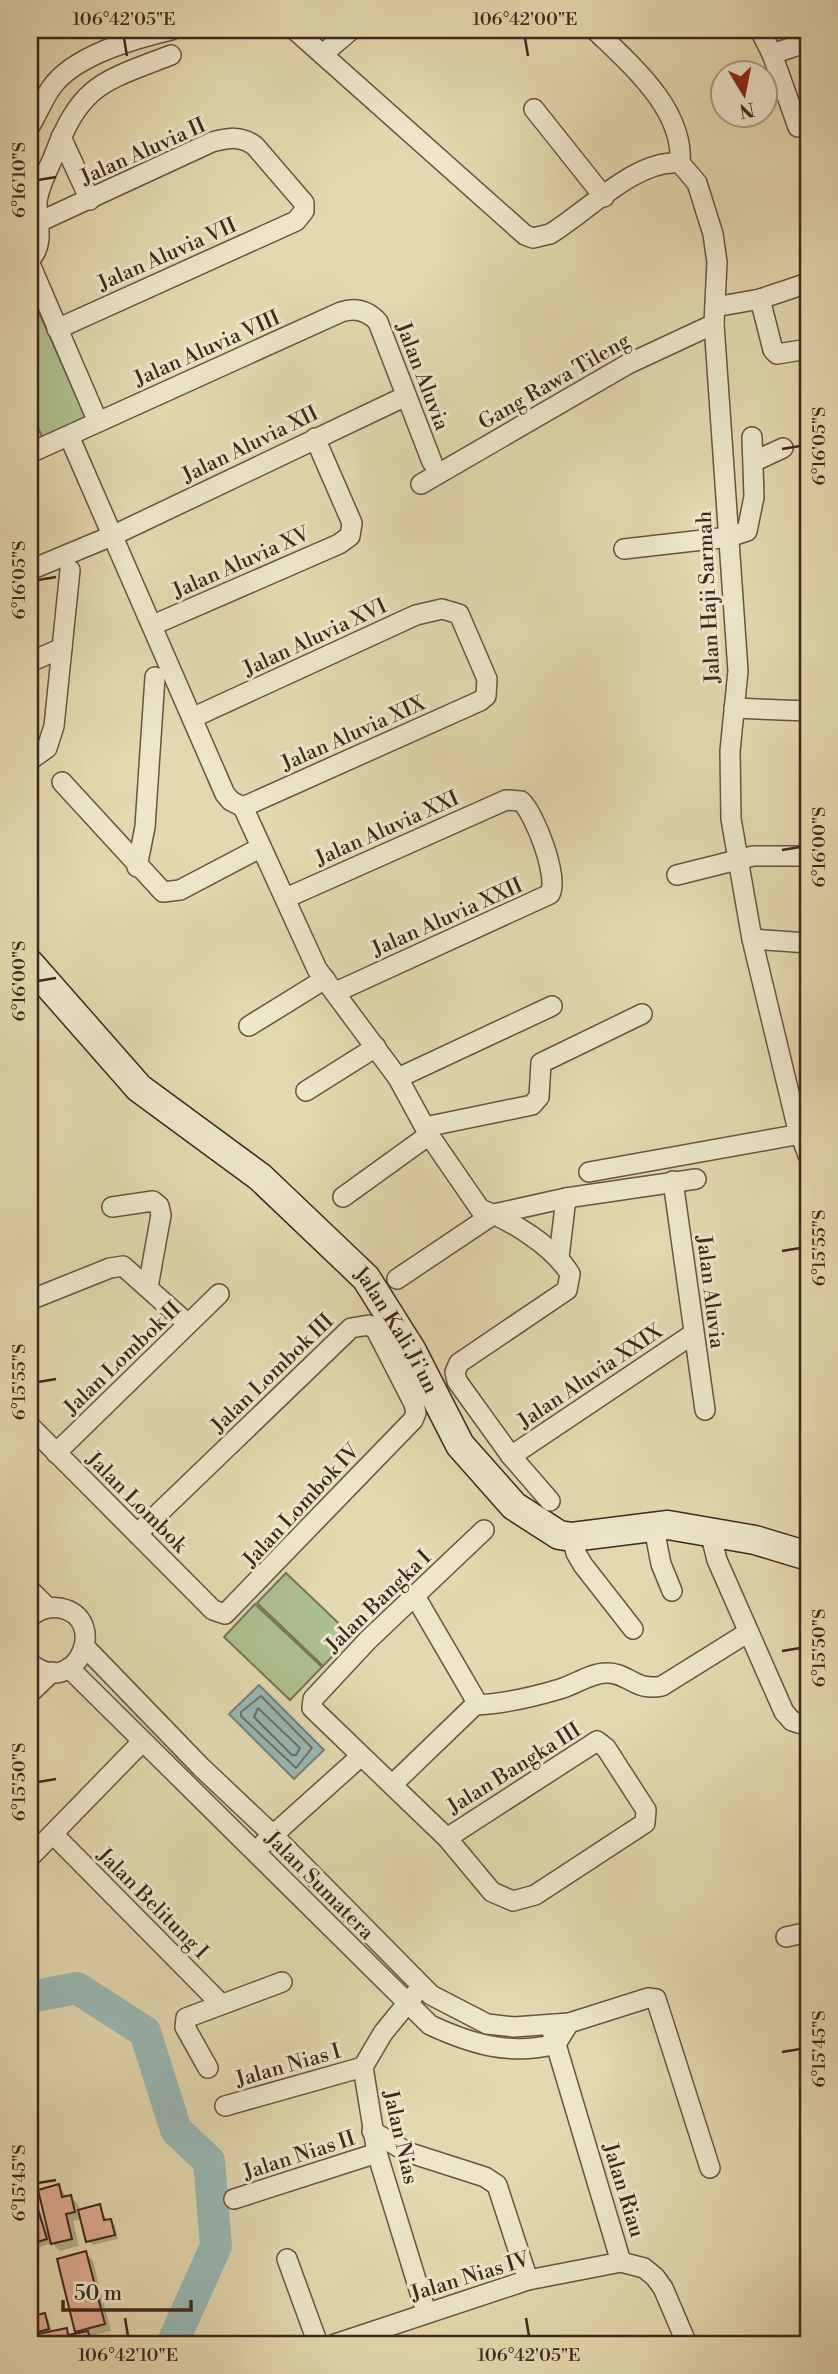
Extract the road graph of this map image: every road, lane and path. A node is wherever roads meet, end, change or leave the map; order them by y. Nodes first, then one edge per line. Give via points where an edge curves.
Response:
1 (171, 30) edge
2 (295, 30) edge
3 (351, 30) edge
4 (595, 30) edge
5 (760, 30) edge
6 (808, 42) edge
7 (323, 54) junction
8 (772, 54) junction
9 (171, 55) dead end
10 (534, 109) dead end
11 (30, 126) edge
12 (798, 127) dead end
13 (61, 137) junction
14 (680, 163) junction
15 (604, 197) junction
16 (90, 200) junction
17 (296, 221) joint
18 (40, 222) junction
19 (30, 261) edge
20 (808, 284) edge
21 (760, 299) junction
22 (366, 312) joint
23 (714, 316) junction
24 (57, 329) junction
25 (808, 349) edge
26 (406, 396) junction
27 (98, 422) junction
28 (69, 436) junction
29 (752, 437) dead end
30 (315, 438) junction
31 (32, 446) edge
32 (783, 448) dead end
33 (755, 461) junction
34 (432, 462) dead end
35 (421, 484) dead end
36 (114, 535) junction
37 (729, 537) junction
38 (624, 549) dead end
39 (30, 570) edge
40 (70, 570) dead end
41 (153, 625) junction
42 (62, 648) junction
43 (30, 662) edge
44 (155, 677) dead end
45 (481, 701) joint
46 (734, 708) junction
47 (808, 711) edge
48 (192, 718) junction
49 (30, 760) edge
50 (62, 782) dead end
51 (506, 800) joint
52 (243, 807) junction
53 (260, 848) junction
54 (808, 856) edge
55 (739, 860) junction
56 (137, 867) junction
57 (677, 874) dead end
58 (286, 898) junction
59 (752, 939) junction
60 (808, 943) edge
61 (30, 964) edge
62 (330, 985) junction
63 (552, 1006) dead end
64 (642, 1014) dead end
65 (249, 1026) dead end
66 (376, 1047) junction
67 (398, 1078) junction
68 (306, 1091) dead end
69 (802, 1128) edge
70 (427, 1131) junction
71 (808, 1155) edge
72 (589, 1172) dead end
73 (696, 1179) dead end
74 (673, 1181) junction
75 (343, 1197) dead end
76 (566, 1198) junction
77 (113, 1207) dead end
78 (494, 1214) junction
79 (559, 1257) junction
80 (397, 1279) dead end
81 (148, 1287) junction
82 (219, 1294) dead end
83 (30, 1300) edge
84 (188, 1324) junction
85 (693, 1334) junction
86 (705, 1410) dead end
87 (416, 1413) joint
88 (30, 1426) edge
89 (56, 1453) junction
90 (511, 1456) junction
91 (550, 1501) dead end
92 (654, 1528) junction
93 (484, 1530) dead end
94 (710, 1532) junction
95 (137, 1534) junction
96 (572, 1536) junction
97 (808, 1556) edge
98 (30, 1590) edge
99 (672, 1591) dead end
100 (415, 1596) junction
101 (48, 1608) junction
102 (213, 1610) joint
103 (30, 1617) edge
104 (633, 1629) dead end
105 (747, 1633) junction
106 (85, 1647) junction
107 (30, 1663) edge
108 (61, 1670) junction
109 (30, 1693) edge
110 (475, 1705) junction
111 (808, 1726) edge
112 (142, 1742) junction
113 (360, 1756) junction
114 (393, 1784) junction
115 (53, 1834) junction
116 (273, 1835) junction
117 (447, 1838) junction
118 (255, 1852) junction
119 (30, 1857) edge
120 (808, 1932) edge
121 (786, 1937) dead end
122 (282, 1982) dead end
123 (422, 1986) junction
124 (221, 2004) junction
125 (407, 2004) junction
126 (559, 2023) junction
127 (556, 2044) junction
128 (363, 2067) junction
129 (208, 2068) dead end
130 (225, 2106) dead end
131 (372, 2131) junction
132 (377, 2153) junction
133 (710, 2168) dead end
134 (234, 2199) dead end
135 (287, 2259) dead end
136 (621, 2262) junction
137 (528, 2280) junction
138 (426, 2312) junction
139 (318, 2344) edge
140 (335, 2344) edge
141 (687, 2344) edge

1 - 11 street via 128,40 61,77
2 - 7 street
3 - 7 street
4 - 14 street via 656,92 681,146
5 - 8 street
6 - 8 street
7 - 15 street via 525,235 550,234
8 - 12 street
9 - 13 street via 113,77 88,94 70,115
10 - 15 street
13 - 16 street
13 - 18 street via 38,196
14 - 15 street via 646,167
14 - 23 street, Jalan Haji Sarmah via 698,183 713,234 717,262
16 - 17 street, Jalan Aluvia II via 212,142 245,139 303,198 304,211
16 - 18 street, Jalan Aluvia II
17 - 24 street, Jalan Aluvia VII
18 - 19 street
19 - 24 street
20 - 21 street, Gang Rawa Tileng
21 - 23 street, Gang Rawa Tileng
21 - 25 street via 773,350 777,354
22 - 26 street, Jalan Aluvia via 378,322
22 - 27 street, Jalan Aluvia VIII via 341,312
23 - 35 street, Gang Rawa Tileng
23 - 37 street, Jalan Haji Sarmah
24 - 27 street
26 - 30 street, Jalan Aluvia XII
26 - 34 street, Jalan Aluvia
27 - 28 street, Jalan Aluvia VIII
28 - 31 street, Jalan Aluvia VIII
28 - 36 street
29 - 33 street
30 - 36 street, Jalan Aluvia XII
30 - 41 street, Jalan Aluvia XV via 352,523 353,531 346,540
32 - 33 street
33 - 37 street via 749,528
36 - 39 street, Jalan Aluvia XII
36 - 41 street
37 - 38 street
37 - 46 street, Jalan Haji Sarmah via 738,671
40 - 42 street
41 - 48 street
42 - 43 street
42 - 49 street via 50,743
44 - 56 street via 147,806
45 - 48 street, Jalan Aluvia XVI via 486,696 487,679 459,614 442,609 416,615
45 - 52 street, Jalan Aluvia XIX
46 - 47 street
46 - 55 street, Jalan Haji Sarmah via 729,788
48 - 52 street via 225,794
50 - 56 street
51 - 58 street, Jalan Aluvia XXI
51 - 62 street, Jalan Aluvia XXII via 526,806 551,867 554,887 542,900
52 - 53 street
53 - 56 street via 168,893
53 - 58 street
54 - 55 street
55 - 57 street
55 - 59 street, Jalan Haji Sarmah
58 - 62 street
59 - 60 street
59 - 69 street, Jalan Haji Sarmah
61 - 96 street, Jalan Kali Ji'un via 139,1088 260,1177 366,1278 412,1351 460,1445 514,1506 559,1535
62 - 65 street
62 - 66 street
63 - 67 street
64 - 70 street via 541,1063 539,1097 532,1105
66 - 67 street
66 - 68 street
67 - 70 street
69 - 71 street, Jalan Haji Sarmah
69 - 72 street
70 - 75 street
70 - 78 street via 480,1209
73 - 74 street
74 - 76 street
74 - 85 street, Jalan Aluvia
76 - 78 street
76 - 79 street
77 - 81 street via 153,1201 159,1206
78 - 79 street
78 - 80 street
79 - 90 street via 570,1275 567,1290 456,1367 457,1381
81 - 83 street via 128,1268 117,1266
81 - 84 street
82 - 84 street, Jalan Lombok II
84 - 89 street, Jalan Lombok II
85 - 86 street, Jalan Aluvia
85 - 90 street, Jalan Aluvia XXIX
87 - 95 street, Jalan Lombok III via 376,1330 358,1324
87 - 102 street, Jalan Lombok IV via 232,1611 222,1615
88 - 89 street, Jalan Lombok
89 - 95 street, Jalan Lombok
90 - 91 street
92 - 94 street, Jalan Kali Ji'un via 668,1525
92 - 96 street, Jalan Kali Ji'un
92 - 99 street
93 - 100 street, Jalan Bangka I
94 - 97 street, Jalan Kali Ji'un
94 - 105 street
95 - 102 street, Jalan Lombok
96 - 104 street via 583,1565
98 - 101 street
100 - 110 street
100 - 113 street, Jalan Bangka I via 313,1699 312,1708
101 - 103 street
101 - 106 street via 66,1610 80,1621
105 - 110 street via 662,1686 637,1686 605,1673 560,1689
105 - 111 street via 784,1712 792,1721
106 - 108 street via 76,1663
106 - 116 street, Jalan Sumatera
107 - 108 street
108 - 109 street
108 - 112 street, Jalan Sumatera
110 - 114 street
112 - 115 street
112 - 118 street, Jalan Sumatera
113 - 114 street
113 - 116 street
114 - 117 street
115 - 119 street
115 - 124 street, Jalan Belitung I
116 - 118 street
116 - 123 street, Jalan Sumatera
117 - 117 street, Jalan Bangka III via 597,1741 606,1748 647,1818 522,1901 492,1892
118 - 125 street, Jalan Sumatera
120 - 121 street
122 - 124 street
123 - 125 street, Jalan Nias
123 - 126 street, Jalan Sumatera via 458,2012 487,2024 534,2027
124 - 129 street via 185,2020
125 - 127 street, Jalan Sumatera via 430,2025 485,2046 514,2049
125 - 128 street, Jalan Nias
126 - 127 street, Jalan Riau
126 - 133 street, Jalan Sumatera via 656,1999
127 - 136 street, Jalan Riau
128 - 130 street, Jalan Nias I
128 - 131 street, Jalan Nias
131 - 132 street, Jalan Nias
131 - 137 street via 407,2152 497,2185
132 - 134 street, Jalan Nias II
132 - 138 street, Jalan Nias
135 - 139 street
136 - 137 street, Jalan Nias IV
136 - 141 street, Jalan Riau via 644,2268 655,2277
137 - 138 street, Jalan Nias IV
138 - 140 street, Jalan Nias IV

